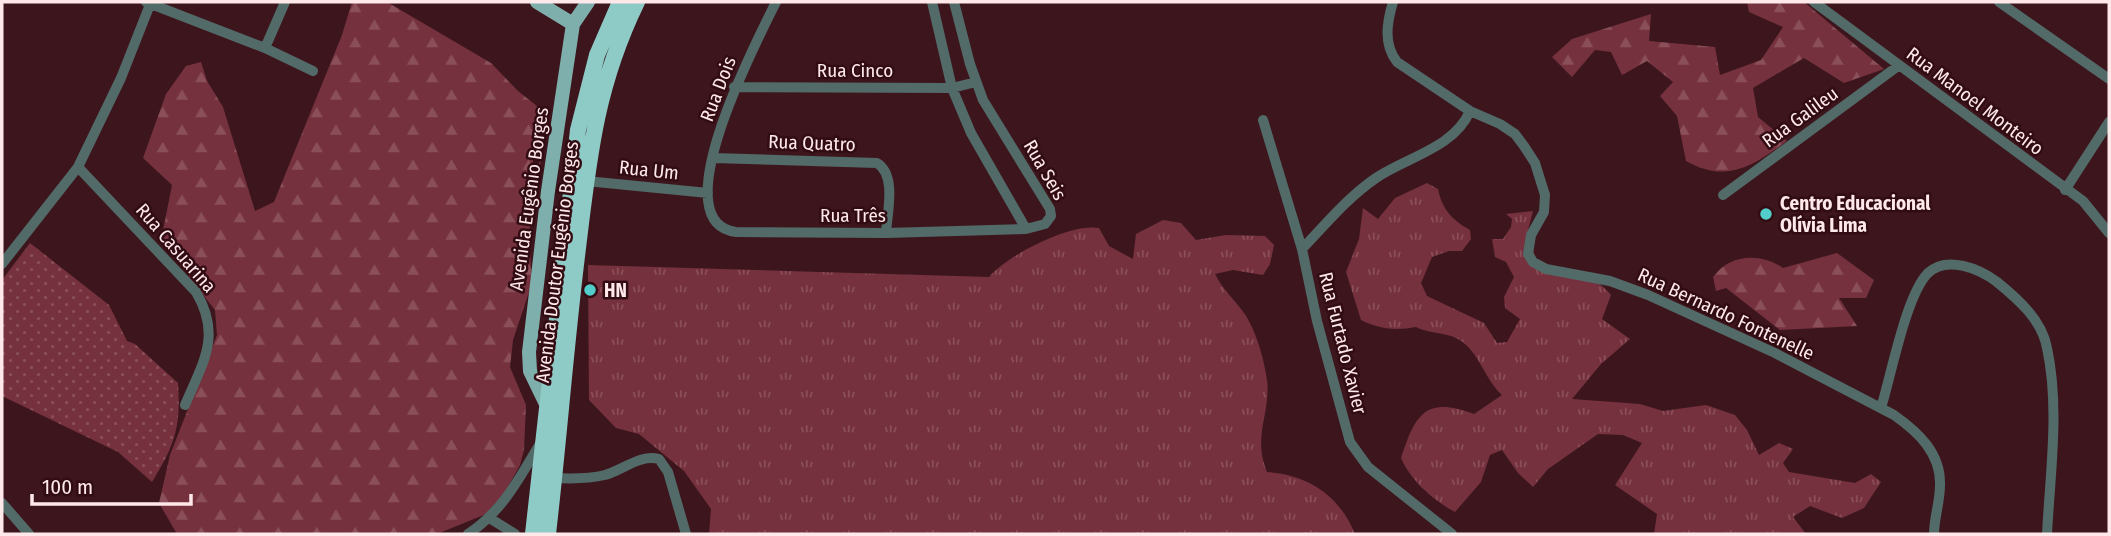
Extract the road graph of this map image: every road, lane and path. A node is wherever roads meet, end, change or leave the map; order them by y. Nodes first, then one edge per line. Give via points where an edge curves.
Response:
1 (285, 2) edge
2 (537, 2) edge
3 (588, 2) edge
4 (620, 2) edge
5 (637, 2) edge
6 (776, 2) edge
7 (932, 2) edge
8 (954, 2) edge
9 (1393, 2) edge
10 (1814, 2) edge
11 (1999, 2) edge
12 (149, 3) edge
13 (573, 23) junction
14 (265, 48) junction
15 (1898, 66) junction
16 (313, 71) dead end
17 (2109, 79) edge
18 (976, 82) junction
19 (734, 88) junction
20 (952, 88) junction
21 (1469, 111) junction
22 (1263, 120) dead end
23 (2109, 122) edge
24 (713, 158) junction
25 (78, 167) junction
26 (586, 181) junction
27 (2066, 190) junction
28 (708, 194) junction
29 (1723, 195) dead end
30 (1026, 229) junction
31 (886, 233) junction
32 (2109, 233) edge
33 (1302, 249) junction
34 (2, 264) edge
35 (545, 402) junction
36 (185, 405) dead end
37 (1881, 408) junction
38 (543, 439) junction
39 (554, 478) junction
40 (2, 503) edge
41 (491, 519) junction
42 (1446, 533) edge
43 (29, 534) edge
44 (468, 534) edge
45 (514, 534) edge
46 (533, 534) edge
47 (548, 534) edge
48 (686, 534) edge
49 (1934, 534) edge
50 (2047, 534) edge

1 - 14 street
2 - 13 main road
3 - 13 main road, Avenida Eugênio Borges
4 - 35 highway, Avenida Doutor Eugênio Borges via 597,55 582,109
5 - 26 highway, Avenida Doutor Eugênio Borges via 601,90
6 - 19 street, Rua Dois
7 - 20 street
8 - 18 street, Rua Seis
9 - 21 street, Rua Bernardo Fontenelle via 1387,37 1390,53
10 - 15 street, Rua Manoel Monteiro
11 - 17 street
12 - 14 street
12 - 25 street via 121,78
13 - 35 main road, Avenida Eugênio Borges via 529,352 530,371
14 - 16 street
15 - 27 street, Rua Manoel Monteiro
15 - 29 street, Rua Galileu
18 - 20 street, Rua Cinco
18 - 30 street, Rua Seis via 1050,209 1045,224
19 - 20 street, Rua Cinco
19 - 24 street, Rua Dois
20 - 30 street via 971,133
21 - 33 street via 1454,135 1376,178
21 - 37 street, Rua Bernardo Fontenelle via 1515,134 1535,163 1545,203 1528,254 1538,266 1620,283 1775,353
22 - 33 street, Rua Furtado Xavier
23 - 27 street
24 - 28 street, Rua Dois
24 - 31 street, Rua Quatro via 877,163 888,181
25 - 34 street
25 - 36 street, Rua Casuarina via 204,306 211,339
26 - 28 street, Rua Um
26 - 39 highway, Avenida Doutor Eugênio Borges
27 - 32 street, Rua Manoel Monteiro via 2090,208
28 - 31 street, Rua Três via 711,220 723,230
30 - 31 street, Rua Três
33 - 42 street, Rua Furtado Xavier via 1350,442 1368,467
35 - 38 highway, Avenida Doutor Eugênio Borges
37 - 49 street, Rua Bernardo Fontenelle via 1910,426 1936,457 1941,484
37 - 50 street via 1912,301 1929,273 1955,264 1989,276 2034,319 2048,349 2052,427
38 - 41 street
38 - 46 highway, Avenida Doutor Eugênio Borges
39 - 47 highway, Avenida Doutor Eugênio Borges
39 - 48 street via 585,479 643,459 659,459 668,472
40 - 43 street
41 - 44 street
41 - 45 street

